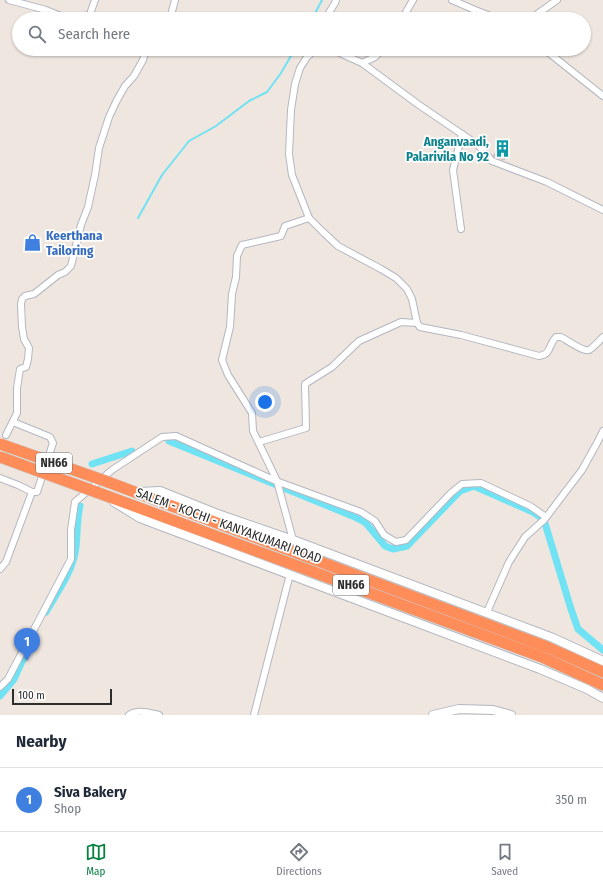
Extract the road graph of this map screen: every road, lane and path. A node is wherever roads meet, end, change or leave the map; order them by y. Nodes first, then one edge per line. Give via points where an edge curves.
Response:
1 (9, 0) edge
2 (95, 0) edge
3 (175, 0) edge
4 (336, 0) edge
5 (413, 0) edge
6 (452, 0) edge
7 (558, 0) edge
8 (51, 12) edge
9 (91, 12) edge
10 (172, 12) edge
11 (329, 12) edge
12 (406, 12) edge
13 (480, 12) edge
14 (541, 12) edge
15 (144, 56) edge
16 (308, 56) edge
17 (346, 56) edge
18 (376, 56) edge
19 (553, 56) edge
20 (362, 63) junction
21 (603, 96) edge
22 (462, 134) junction
23 (603, 210) edge
24 (310, 218) junction
25 (461, 229) dead end
26 (417, 323) junction
27 (603, 337) edge
28 (13, 422) junction
29 (603, 431) edge
30 (2, 437) edge
31 (258, 442) junction
32 (0, 452) edge
33 (0, 457) edge
34 (0, 478) edge
35 (276, 481) junction
36 (32, 492) junction
37 (96, 492) junction
38 (134, 492) junction
39 (546, 517) junction
40 (293, 540) junction
41 (0, 569) edge
42 (290, 574) junction
43 (486, 612) junction
44 (603, 661) edge
45 (603, 672) edge
46 (603, 685) edge
47 (0, 687) edge
48 (603, 698) edge
49 (129, 715) edge
50 (159, 715) edge
51 (254, 715) edge
52 (433, 715) edge
53 (511, 715) edge

1 - 8 street
2 - 9 street
3 - 10 street
4 - 11 street
5 - 12 street
6 - 13 street
7 - 14 street
15 - 28 street via 108,117 99,148 88,207 80,225 71,266 34,294 22,298 21,323 24,339 29,348 26,367 20,369 17,414
16 - 24 street via 294,84 290,110 289,154 292,175
17 - 20 street
18 - 20 street
19 - 21 street
20 - 22 street
22 - 23 street via 478,145 492,161 547,182
22 - 25 street via 452,170
24 - 26 street via 338,246 396,278 412,299
24 - 31 street via 285,226 281,236 242,245 237,256 230,327 222,360 228,375 252,414 253,431
26 - 27 street via 420,327 539,356 548,353 556,337 588,350
26 - 31 street via 401,322 359,341 332,367 305,384 306,428
28 - 30 street
28 - 36 street via 50,437 53,443 36,492
29 - 39 street via 582,470
30 - 32 street
30 - 38 highway, SALEM - KOCHI - KANYAKUMARI ROAD / NH66, bridge
31 - 35 street
33 - 37 highway, SALEM - KOCHI - KANYAKUMARI ROAD / NH66, bridge
34 - 36 street
35 - 39 street via 361,512 375,521 384,535 396,542 406,540 462,484 481,483 530,506
35 - 40 street
35 - 47 street via 176,436 162,437 112,470 75,502 71,530 71,559 8,679
36 - 41 street via 6,562
37 - 42 street via 140,518
37 - 46 highway, SALEM - KOCHI - KANYAKUMARI ROAD / NH66 via 542,657
38 - 40 street via 160,491
38 - 45 highway, SALEM - KOCHI - KANYAKUMARI ROAD / NH66 via 547,647
39 - 43 street via 525,537 509,562
40 - 43 street
42 - 48 street via 540,669
42 - 51 street
43 - 44 street
49 - 50 street via 142,712
52 - 53 street via 459,709 493,710

